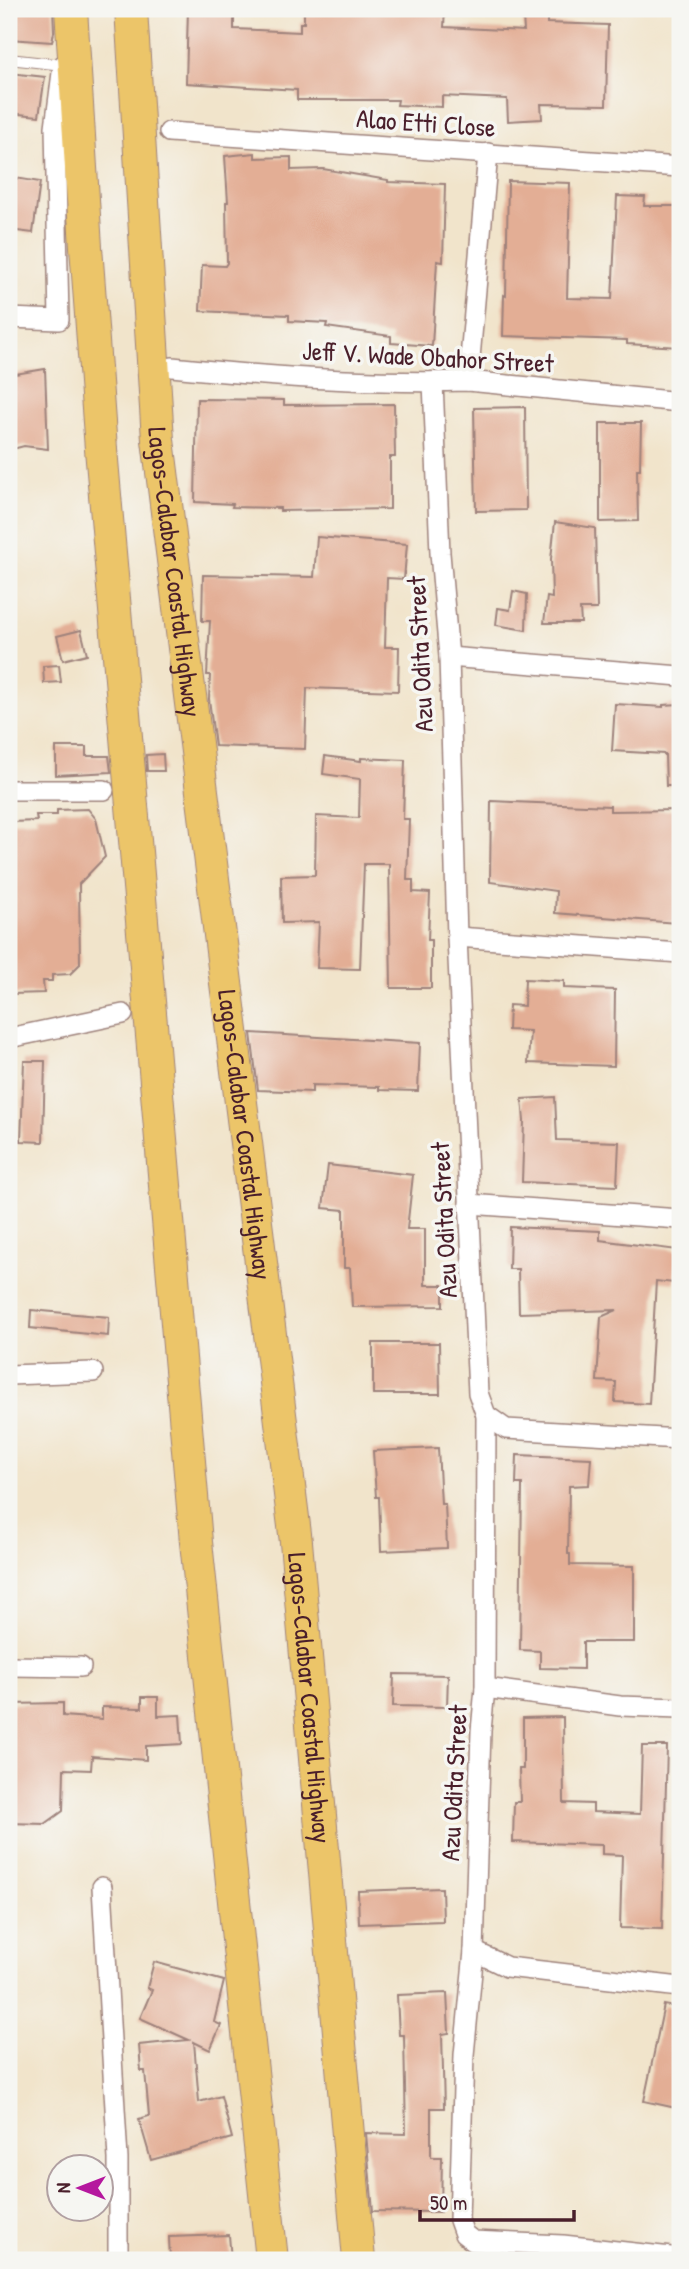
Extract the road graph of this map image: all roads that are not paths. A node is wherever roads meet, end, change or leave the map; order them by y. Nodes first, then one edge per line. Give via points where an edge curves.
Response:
1 (71, 9) edge
2 (131, 9) edge
3 (9, 59) edge
4 (63, 65) joint
5 (169, 132) dead end
6 (488, 153) junction
7 (680, 167) edge
8 (9, 318) edge
9 (172, 367) dead end
10 (468, 381) junction
11 (433, 382) junction
12 (680, 402) edge
13 (449, 657) junction
14 (680, 676) edge
15 (9, 790) edge
16 (104, 790) dead end
17 (457, 937) junction
18 (680, 953) edge
19 (123, 1014) dead end
20 (9, 1038) edge
21 (469, 1204) junction
22 (680, 1219) edge
23 (93, 1372) dead end
24 (9, 1375) edge
25 (486, 1415) junction
26 (680, 1439) edge
27 (9, 1666) edge
28 (81, 1667) dead end
29 (485, 1688) junction
30 (680, 1708) edge
31 (102, 1887) dead end
32 (474, 1951) junction
33 (680, 1987) edge
34 (680, 2258) edge
35 (118, 2260) edge
36 (272, 2260) edge
37 (359, 2260) edge

1 - 36 highway via 101,449 196,1542
2 - 37 highway, Lagos-Calabar Coastal Highway via 158,440 296,1542
3 - 4 lane
4 - 8 street via 55,127 59,320
5 - 6 street, Alao Etti Close
6 - 7 street, Alao Etti Close
6 - 10 street
9 - 11 street, Jeff V. Wade Obahor Street
10 - 11 street, Jeff V. Wade Obahor Street
10 - 12 street, Jeff V. Wade Obahor Street
11 - 13 street, Azu Odita Street
13 - 14 street
13 - 17 street, Azu Odita Street
15 - 16 street
17 - 18 street
17 - 21 street, Azu Odita Street
19 - 20 street
21 - 22 street
21 - 25 street, Azu Odita Street via 478,1393
23 - 24 street
25 - 26 street via 506,1429
25 - 29 street, Azu Odita Street
27 - 28 street
29 - 30 street via 620,1706
29 - 32 street, Azu Odita Street
31 - 35 street via 118,2159
32 - 33 street via 507,1967
32 - 34 street, Azu Odita Street via 464,2055 459,2220 464,2234 473,2241

